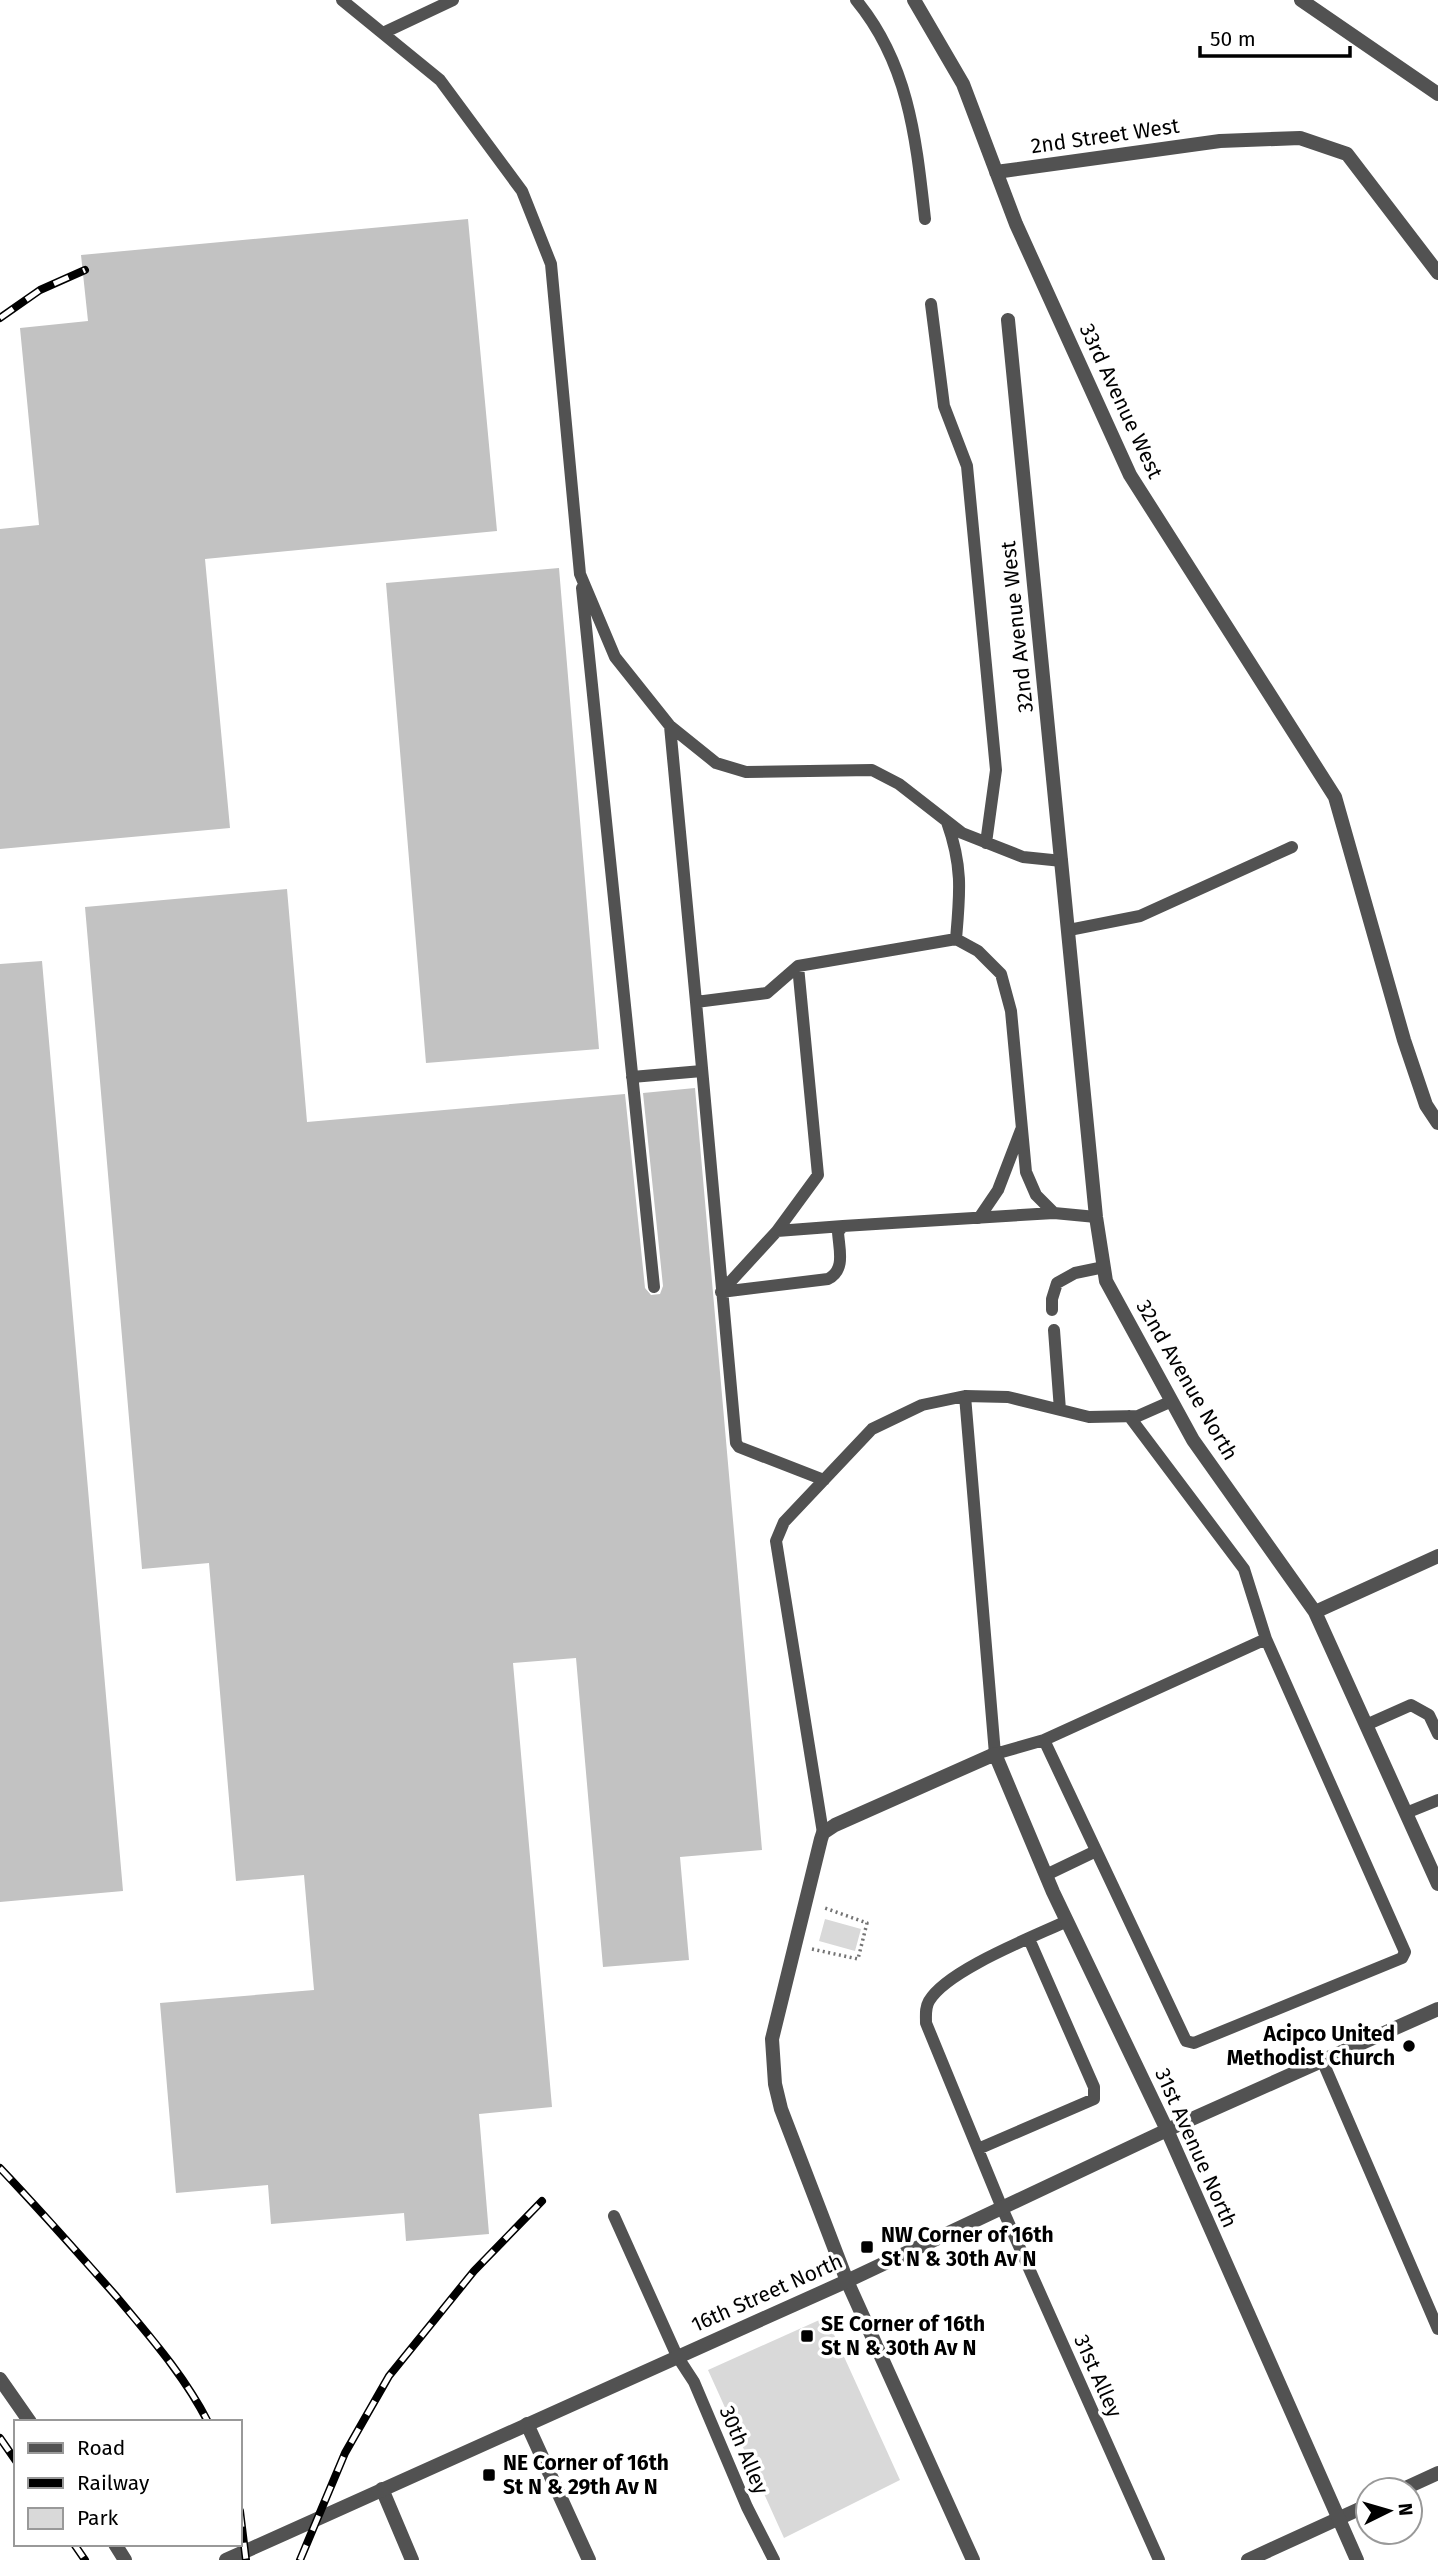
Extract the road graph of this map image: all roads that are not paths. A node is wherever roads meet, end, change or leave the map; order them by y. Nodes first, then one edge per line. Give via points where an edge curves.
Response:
1 (342, 0) edge
2 (453, 0) edge
3 (856, 0) edge
4 (914, 0) edge
5 (1301, 0) edge
6 (383, 33) junction
7 (1438, 94) edge
8 (996, 172) junction
9 (925, 219) dead end
10 (1438, 274) edge
11 (931, 304) dead end
12 (1008, 320) dead end
13 (580, 574) junction
14 (670, 726) junction
15 (947, 822) junction
16 (986, 843) junction
17 (1292, 847) dead end
18 (1062, 861) junction
19 (1069, 930) junction
20 (956, 939) junction
21 (798, 966) junction
22 (696, 1002) junction
23 (702, 1072) junction
24 (632, 1077) junction
25 (1438, 1124) edge
26 (1022, 1126) junction
27 (1054, 1213) junction
28 (1096, 1217) junction
29 (979, 1218) junction
30 (843, 1226) junction
31 (777, 1231) junction
32 (1104, 1267) junction
33 (654, 1287) dead end
34 (721, 1292) junction
35 (1052, 1310) dead end
36 (1054, 1330) dead end
37 (965, 1396) junction
38 (1172, 1401) junction
39 (1060, 1410) junction
40 (1129, 1416) junction
41 (824, 1480) junction
42 (1438, 1556) edge
43 (1315, 1612) junction
44 (1266, 1639) junction
45 (1366, 1725) junction
46 (1438, 1734) edge
47 (1044, 1740) junction
48 (995, 1754) junction
49 (1438, 1800) edge
50 (1406, 1813) junction
51 (823, 1833) junction
52 (1096, 1851) junction
53 (1046, 1875) junction
54 (1438, 1884) edge
55 (1067, 1921) junction
56 (1029, 1939) junction
57 (1438, 2009) edge
58 (1322, 2060) junction
59 (1167, 2130) junction
60 (978, 2149) junction
61 (1002, 2208) junction
62 (614, 2216) dead end
63 (847, 2281) junction
64 (1438, 2329) edge
65 (677, 2356) junction
66 (0, 2379) edge
67 (29, 2420) edge
68 (527, 2424) junction
69 (382, 2489) junction
70 (1354, 2512) edge
71 (1338, 2519) junction
72 (226, 2560) edge
73 (412, 2560) edge
74 (589, 2560) edge
75 (774, 2560) edge
76 (973, 2560) edge
77 (1159, 2560) edge
78 (1248, 2560) edge
79 (1357, 2560) edge

1 - 6 lane
2 - 6 lane
3 - 9 lane via 890,52 905,87 915,129
4 - 8 street, 33rd Avenue West via 962,84
5 - 7 street
6 - 13 lane via 440,80 522,191 551,264
8 - 10 street, 2nd Street West via 1220,141 1300,138 1347,154
8 - 25 street, 33rd Avenue West via 1130,475 1335,797 1404,1040 1426,1105
11 - 16 lane via 944,407 967,466 996,770
12 - 18 street, 32nd Avenue West
13 - 14 lane via 615,657
13 - 24 lane
14 - 15 lane via 716,763 746,772 872,770 899,784
14 - 22 lane
15 - 16 lane
15 - 20 lane via 959,856 962,887
16 - 18 lane via 1023,857
17 - 19 lane via 1140,916
18 - 19 street, 32nd Avenue West
19 - 28 street, 32nd Avenue North
20 - 21 lane
20 - 26 lane via 978,951 1001,974 1011,1011
21 - 22 lane via 767,992
21 - 31 lane via 818,1175
22 - 23 lane
23 - 24 lane
23 - 34 lane
24 - 33 lane
26 - 27 lane via 1026,1172 1036,1195
26 - 29 lane via 998,1190
27 - 28 lane
27 - 29 lane
28 - 32 street, 32nd Avenue North
29 - 30 lane
30 - 31 lane
30 - 34 lane via 838,1232 837,1275
31 - 34 lane
32 - 35 lane via 1075,1273 1057,1283
32 - 38 street, 32nd Avenue North via 1106,1281
34 - 41 lane via 737,1446
36 - 39 lane
37 - 39 lane via 1008,1397
37 - 41 lane via 922,1405 872,1429
37 - 48 lane
38 - 40 lane
38 - 43 street, 32nd Avenue North via 1194,1440
39 - 40 lane via 1089,1417
40 - 44 lane via 1244,1569
41 - 51 lane via 784,1522 776,1541
42 - 43 street
43 - 45 street, 32nd Avenue North
44 - 47 lane
44 - 52 lane via 1405,1952 1402,1958 1189,2043
45 - 46 lane via 1411,1705 1429,1715
45 - 50 street, 32nd Avenue North
47 - 48 lane
47 - 52 lane
48 - 51 street
48 - 53 street, 31st Avenue North
49 - 50 lane
50 - 54 street, 32nd Avenue North
51 - 63 street via 772,2039 781,2109
52 - 53 lane
53 - 55 street, 31st Avenue North
55 - 56 lane, 31st Alley
55 - 59 street, 31st Avenue North
56 - 60 lane, 31st Alley via 939,1988 926,2007 926,2023
56 - 60 lane via 1094,2087 1094,2099
57 - 58 street, 16th Street North
58 - 59 street, 16th Street North
58 - 64 lane
59 - 61 street, 16th Street North
59 - 71 street, 31st Avenue North
60 - 61 lane, 31st Alley
61 - 63 street, 16th Street North
61 - 77 lane, 31st Alley
62 - 65 lane, 30th Alley
63 - 65 street, 16th Street North
63 - 76 street
65 - 68 street, 16th Street North
65 - 75 lane, 30th Alley via 694,2382
66 - 67 street
68 - 69 street, 16th Street North
68 - 74 street
69 - 72 street, 16th Street North
69 - 73 street
70 - 71 street
71 - 78 street
71 - 79 street, 31st Avenue North

